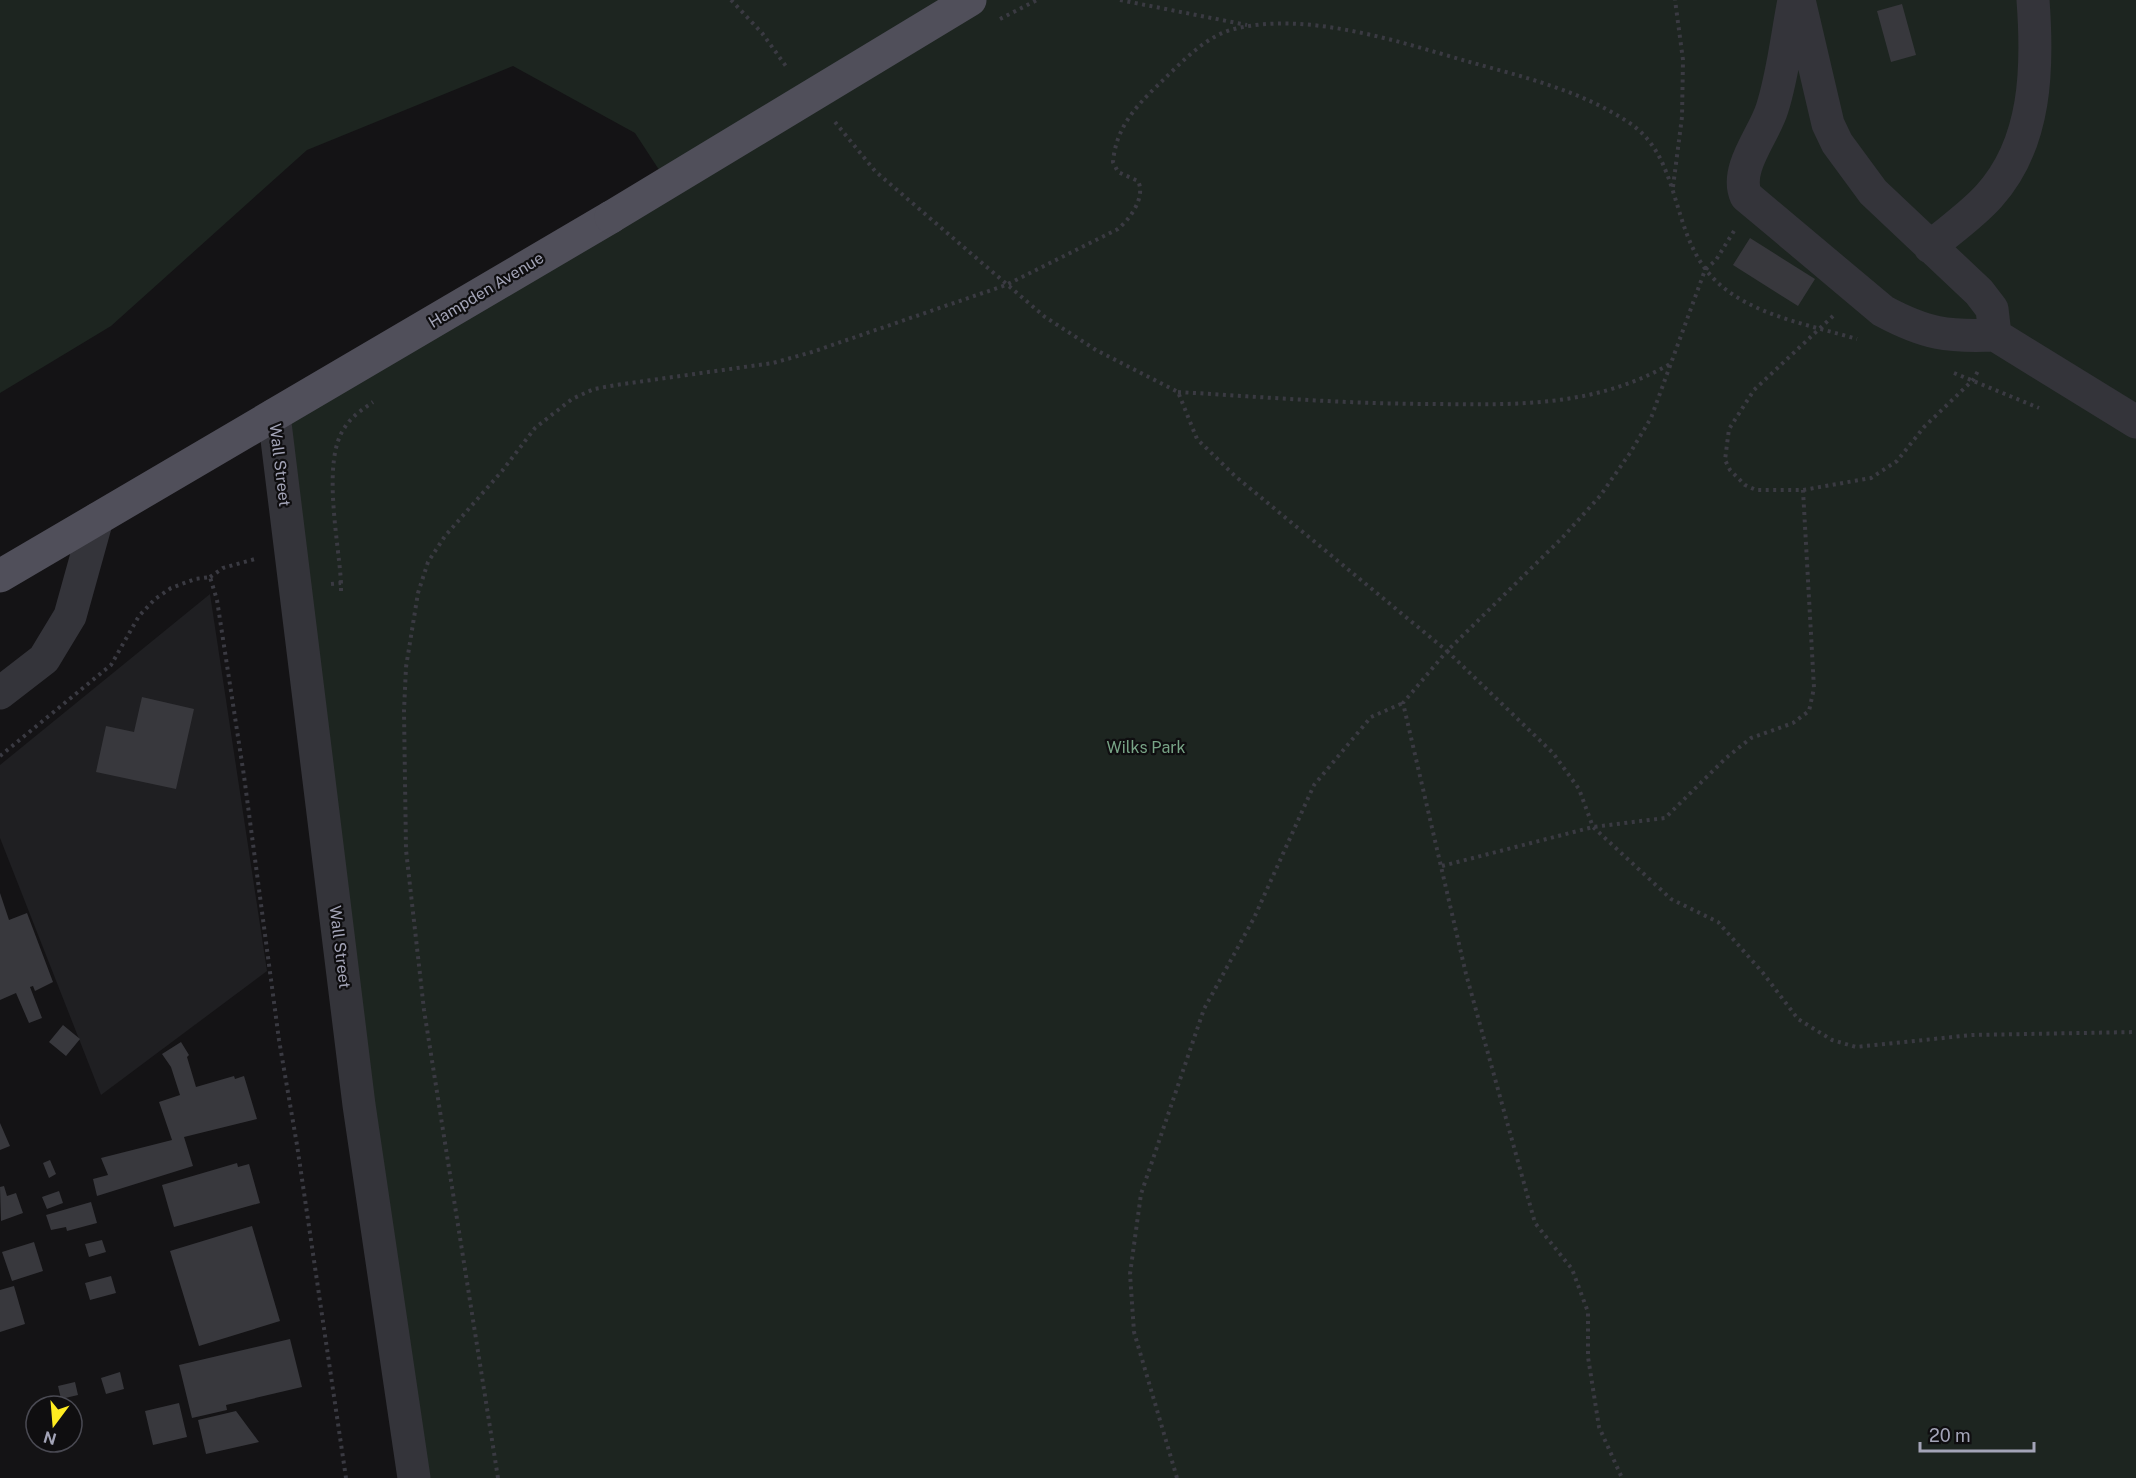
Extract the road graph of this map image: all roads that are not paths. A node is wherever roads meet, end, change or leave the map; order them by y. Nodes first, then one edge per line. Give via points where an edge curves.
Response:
1 (970, 0) edge
2 (1794, 0) edge
3 (1799, 0) edge
4 (2033, 0) edge
5 (1930, 247) junction
6 (1995, 335) junction
7 (274, 415) junction
8 (2136, 422) edge
9 (97, 519) junction
10 (0, 576) edge
11 (0, 693) edge
12 (414, 1478) edge

1 - 7 main road, Hampden Avenue, bridge
2 - 6 street via 1772,110 1743,183 1746,196 1883,311 1925,331 1960,337
3 - 5 street via 1828,124 1837,143 1873,192
4 - 5 street via 2035,88 2021,142 1990,194
5 - 6 street via 1992,309
6 - 8 street
7 - 9 main road, Hampden Avenue
7 - 12 street, Wall Street via 359,1105
9 - 10 main road, Hampden Avenue
9 - 11 street via 70,616 44,659

